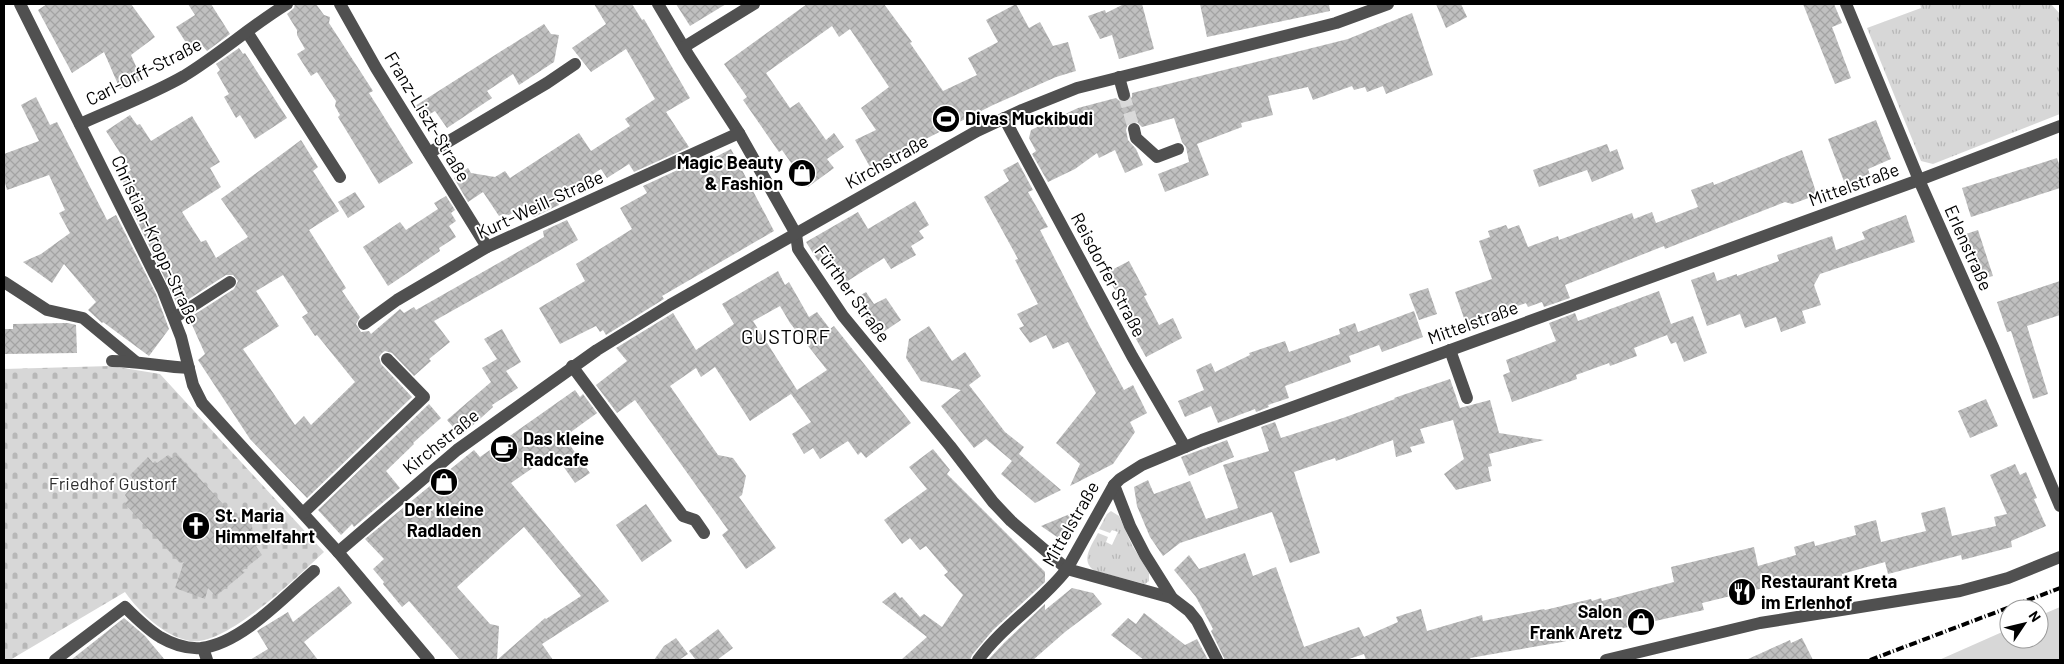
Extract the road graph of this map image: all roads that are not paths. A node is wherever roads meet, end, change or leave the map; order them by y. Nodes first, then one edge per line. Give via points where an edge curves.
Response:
1 (20, 4) edge
2 (287, 4) edge
3 (340, 4) edge
4 (658, 4) edge
5 (754, 4) edge
6 (1388, 4) edge
7 (1846, 4) edge
8 (247, 32) junction
9 (684, 47) junction
10 (575, 64) dead end
11 (1119, 77) junction
12 (1124, 95) tunnel mouth
13 (1004, 118) junction
14 (80, 124) junction
15 (2060, 126) edge
16 (1134, 129) tunnel mouth
17 (739, 134) junction
18 (1178, 149) dead end
19 (429, 153) junction
20 (340, 177) dead end
21 (1919, 180) junction
22 (796, 234) junction
23 (487, 247) junction
24 (4, 282) edge
25 (230, 282) dead end
26 (174, 318) junction
27 (364, 324) dead end
28 (1450, 350) junction
29 (387, 359) dead end
30 (112, 361) dead end
31 (136, 362) junction
32 (572, 366) junction
33 (188, 368) junction
34 (1467, 398) dead end
35 (1184, 447) junction
36 (2056, 484) edge
37 (1114, 485) junction
38 (2060, 506) edge
39 (303, 513) junction
40 (704, 533) dead end
41 (338, 552) junction
42 (2060, 558) edge
43 (1068, 569) junction
44 (314, 571) dead end
45 (1172, 598) junction
46 (203, 648) junction
47 (55, 660) edge
48 (208, 660) edge
49 (429, 660) edge
50 (978, 660) edge
51 (1217, 660) edge
52 (1606, 660) edge

1 - 14 street, Christian-Kropp-Straße
2 - 8 street, Carl-Orff-Straße
3 - 19 street, Franz-Liszt-Straße
4 - 9 street, Fürther Straße
5 - 9 street
6 - 11 street, Kirchstraße via 1336,23
7 - 21 street, Erlenstraße
8 - 14 street, Carl-Orff-Straße via 182,77
8 - 20 street
9 - 17 street, Fürther Straße
10 - 19 street
11 - 12 street
11 - 13 street, Kirchstraße via 1070,91
13 - 22 street, Kirchstraße
13 - 35 street, Reisdorfer Straße
14 - 26 street, Christian-Kropp-Straße
15 - 21 street, Mittelstraße
16 - 18 street via 1136,138 1157,157
17 - 22 street, Fürther Straße
17 - 23 street, Kurt-Weill-Straße
19 - 23 street, Franz-Liszt-Straße
21 - 28 street, Mittelstraße
21 - 36 street, Erlenstraße
22 - 32 street, Kirchstraße via 644,320
22 - 43 street, Fürther Straße via 798,249 843,316 993,502 1020,530
23 - 27 street, Kurt-Weill-Straße via 397,300
24 - 31 street via 48,310 83,318
25 - 26 street
26 - 33 street, Christian-Kropp-Straße
28 - 34 street
28 - 35 street, Mittelstraße
29 - 39 street via 424,397
30 - 31 street
31 - 33 street via 165,368
32 - 40 street via 683,516 695,520
32 - 41 street, Kirchstraße via 457,450
33 - 39 street, Christian-Kropp-Straße via 202,403
35 - 37 street, Mittelstraße via 1135,469
36 - 38 street, Erlenstraße
37 - 43 street, Mittelstraße
37 - 45 street via 1137,541
39 - 41 street, Christian-Kropp-Straße
41 - 49 street, Christian-Kropp-Straße
42 - 52 street via 2008,578 1960,591 1760,623
43 - 45 street
43 - 50 street, Mittelstraße via 1051,589 996,638
44 - 46 street via 244,629
45 - 51 street via 1197,621
46 - 47 street via 181,646 161,638 125,607
46 - 48 street

